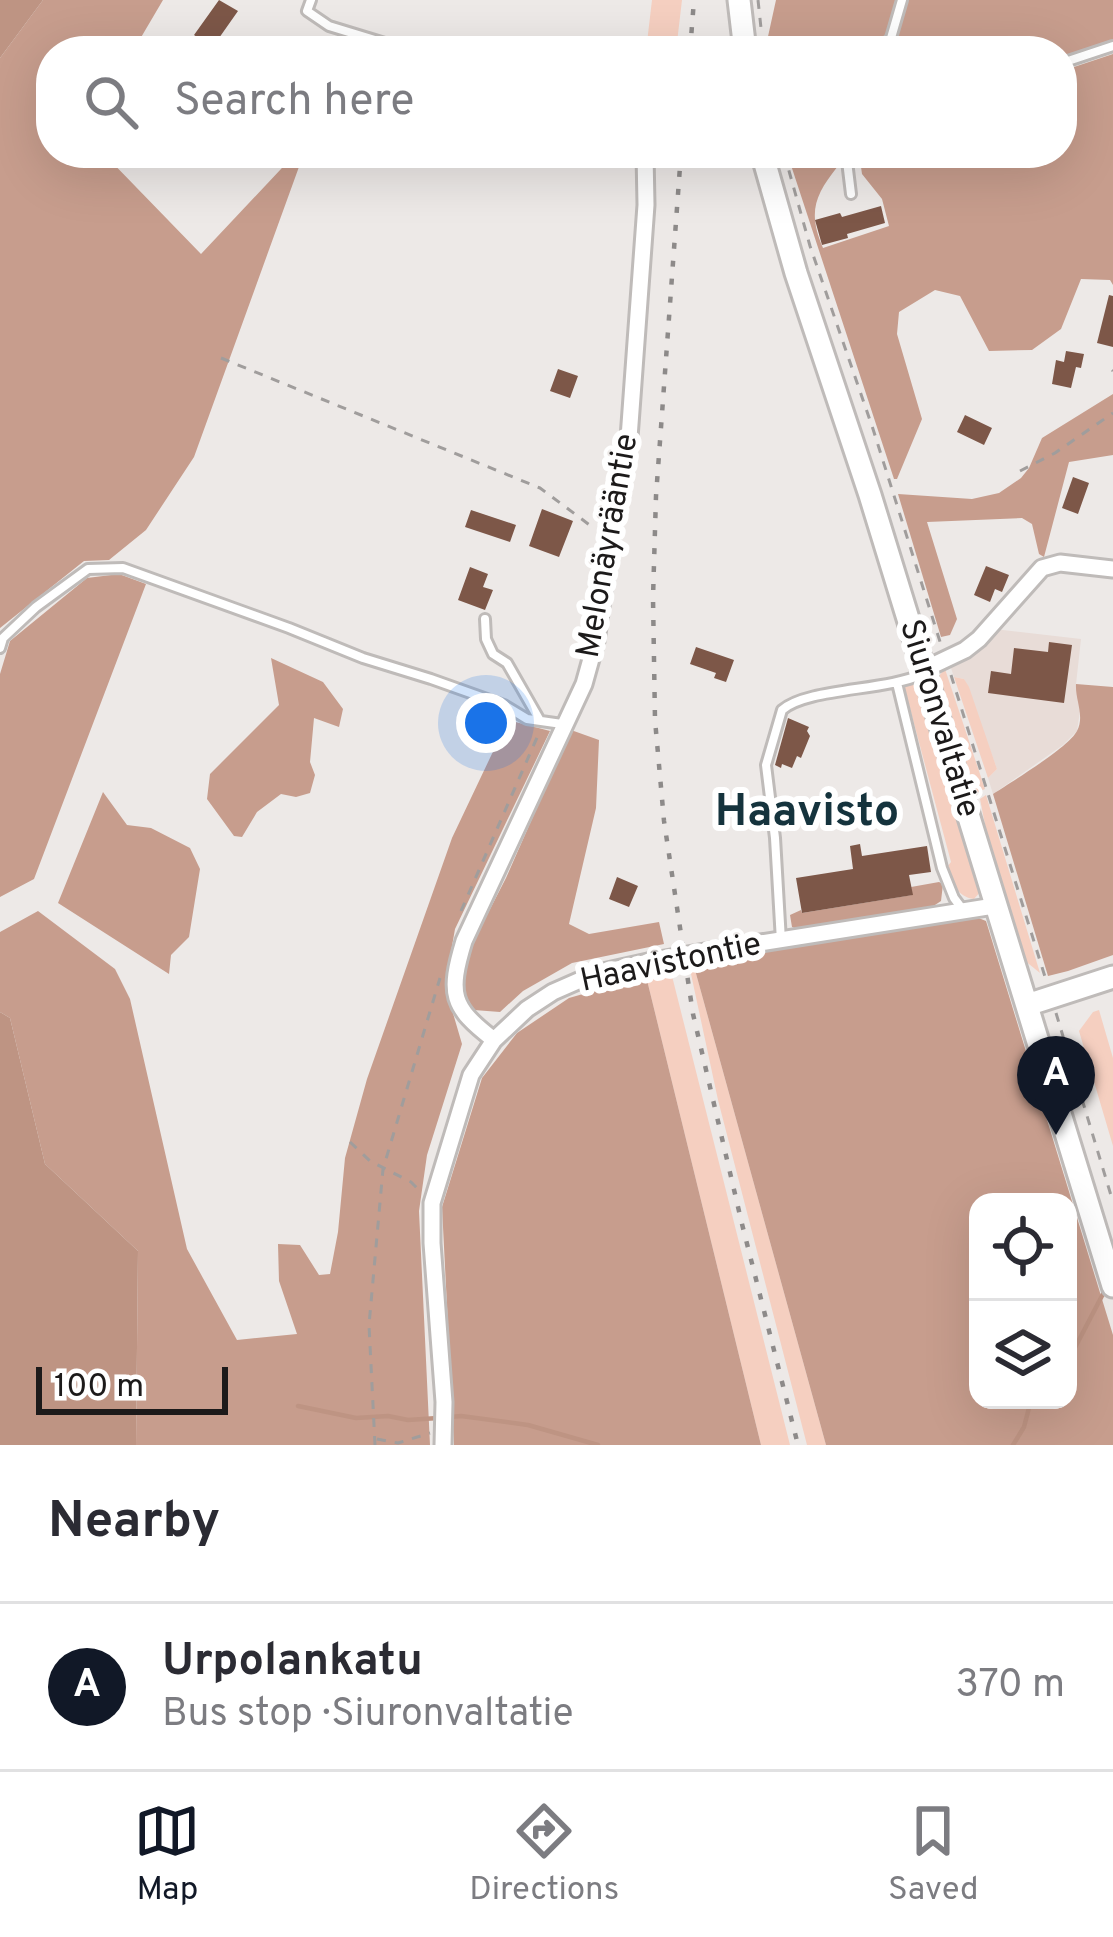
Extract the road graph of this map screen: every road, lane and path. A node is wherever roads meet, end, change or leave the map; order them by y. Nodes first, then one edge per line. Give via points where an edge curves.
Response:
1 (310, 0) edge
2 (740, 0) edge
3 (758, 0) edge
4 (902, 0) edge
5 (362, 36) edge
6 (748, 36) edge
7 (753, 36) edge
8 (892, 36) edge
9 (1113, 46) edge
10 (1077, 58) edge
11 (645, 168) edge
12 (766, 168) edge
13 (788, 168) edge
14 (848, 168) edge
15 (851, 194) dead end
16 (221, 358) dead end
17 (1113, 413) edge
18 (1020, 471) dead end
19 (611, 540) junction
20 (1113, 569) edge
21 (484, 619) dead end
22 (0, 648) edge
23 (946, 659) junction
24 (924, 672) junction
25 (897, 683) junction
26 (542, 720) junction
27 (566, 724) junction
28 (994, 905) junction
29 (462, 908) dead end
30 (963, 911) junction
31 (781, 941) junction
32 (1113, 977) edge
33 (1052, 997) junction
34 (1027, 1005) junction
35 (424, 1031) dead end
36 (494, 1040) junction
37 (350, 1142) dead end
38 (383, 1169) junction
39 (1113, 1202) edge
40 (432, 1203) junction
41 (1113, 1286) edge
42 (376, 1439) edge
43 (444, 1439) edge

1 - 5 lane via 308,11 329,26
2 - 6 main road
3 - 7 path
4 - 8 lane
9 - 10 lane
11 - 19 street, Melonäyrääntie via 635,385
12 - 24 main road, Siuronvaltatie
13 - 23 path
14 - 15 lane
16 - 19 path via 540,488
17 - 18 path
19 - 27 street, Melonäyrääntie via 596,641
20 - 23 street via 1042,568 979,639
21 - 26 lane via 494,654
22 - 26 lane via 88,569 123,568
23 - 24 street
23 - 33 path
24 - 25 lane
24 - 28 main road, Siuronvaltatie
25 - 30 lane via 943,868
25 - 31 lane via 800,698 782,710 766,765
26 - 27 lane
26 - 29 path
27 - 36 street, Melonäyrääntie via 457,966 458,1005
28 - 30 street, Haavistontie
28 - 34 main road, Siuronvaltatie
30 - 31 street, Haavistontie
31 - 36 street, Haavistontie, bridge via 594,974 527,1009
32 - 33 main road
33 - 34 main road
33 - 39 path
34 - 41 main road, Siuronvaltatie
35 - 38 path
36 - 40 street, Haavistontie via 471,1075
37 - 38 path
38 - 40 path
38 - 42 path via 369,1325
40 - 43 street, Haavistontie
42 - 43 path

